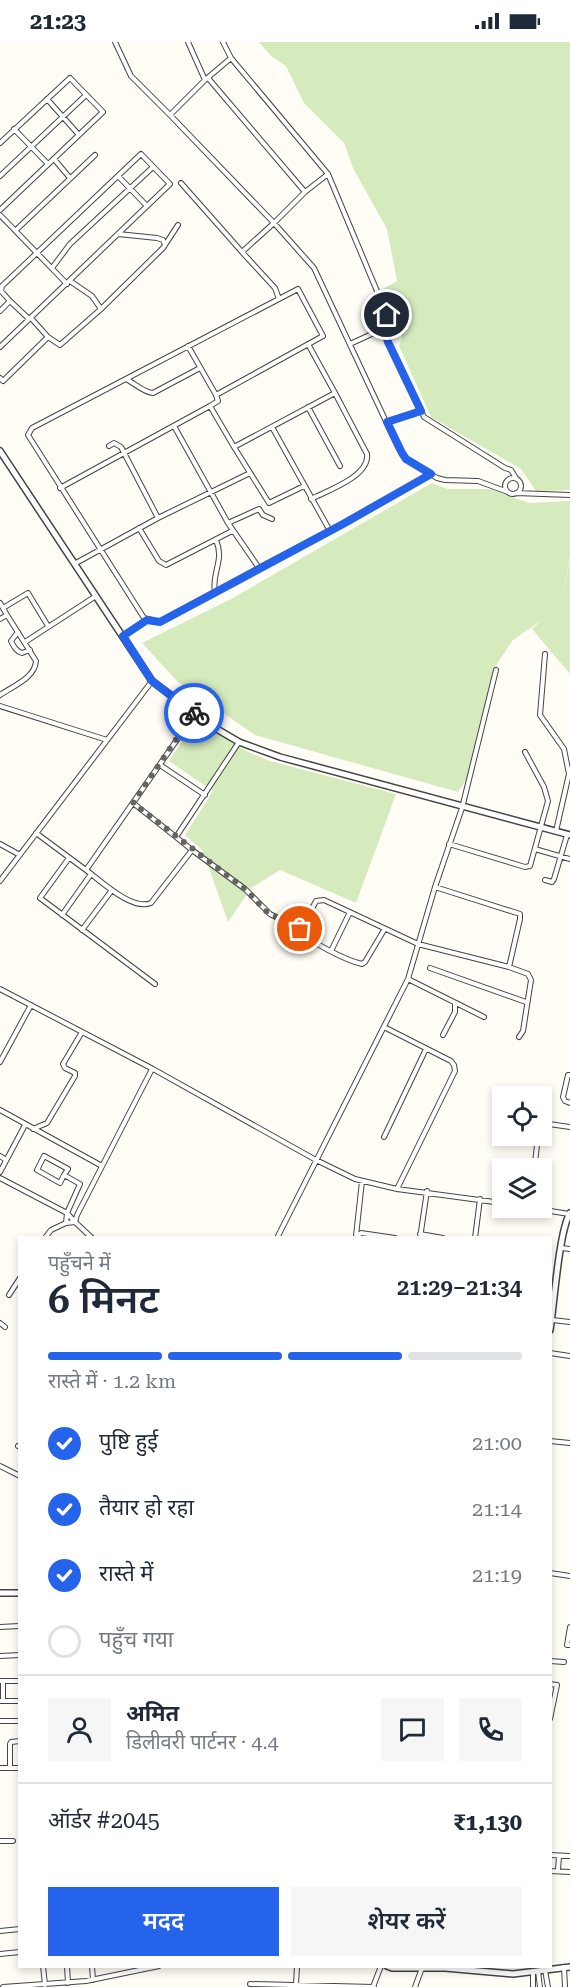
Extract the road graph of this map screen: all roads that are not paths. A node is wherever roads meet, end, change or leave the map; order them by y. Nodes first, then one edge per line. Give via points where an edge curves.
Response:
1 (115, 42) edge
2 (188, 42) edge
3 (223, 42) edge
4 (231, 58) junction
5 (207, 79) junction
6 (86, 95) junction
7 (47, 99) junction
8 (170, 115) junction
9 (63, 117) junction
10 (15, 129) junction
11 (79, 135) junction
12 (0, 142) edge
13 (31, 147) junction
14 (95, 154) dead end
15 (54, 159) junction
16 (48, 164) junction
17 (153, 167) junction
18 (327, 174) junction
19 (0, 176) edge
20 (118, 176) junction
21 (70, 178) junction
22 (181, 183) dead end
23 (131, 189) junction
24 (305, 192) junction
25 (147, 206) junction
26 (0, 210) edge
27 (0, 215) edge
28 (274, 223) junction
29 (178, 225) dead end
30 (16, 230) junction
31 (118, 234) junction
32 (163, 248) junction
33 (242, 252) junction
34 (38, 253) junction
35 (52, 268) junction
36 (68, 283) junction
37 (279, 298) junction
38 (10, 301) junction
39 (100, 309) junction
40 (0, 310) edge
41 (30, 319) junction
42 (387, 327) junction
43 (48, 337) junction
44 (308, 344) junction
45 (350, 344) junction
46 (188, 346) junction
47 (0, 347) edge
48 (200, 368) junction
49 (0, 378) edge
50 (126, 379) junction
51 (334, 393) junction
52 (216, 395) junction
53 (210, 406) junction
54 (308, 407) junction
55 (421, 411) junction
56 (387, 422) junction
57 (174, 426) junction
58 (272, 427) junction
59 (109, 446) dead end
60 (234, 447) junction
61 (0, 451) edge
62 (124, 453) junction
63 (340, 466) dead end
64 (505, 468) junction
65 (250, 473) junction
66 (431, 474) junction
67 (516, 478) junction
68 (508, 479) junction
69 (505, 484) junction
70 (521, 485) junction
71 (304, 486) junction
72 (494, 486) junction
73 (60, 488) junction
74 (209, 491) junction
75 (508, 492) junction
76 (516, 493) junction
77 (529, 494) junction
78 (570, 495) edge
79 (311, 500) junction
80 (269, 503) junction
81 (259, 509) junction
82 (158, 518) junction
83 (272, 519) dead end
84 (228, 523) junction
85 (139, 528) junction
86 (232, 531) junction
87 (330, 531) junction
88 (216, 540) junction
89 (100, 550) junction
90 (76, 563) junction
91 (259, 568) junction
92 (215, 592) junction
93 (97, 596) junction
94 (1, 605) edge
95 (7, 615) junction
96 (0, 619) edge
97 (147, 620) junction
98 (48, 626) junction
99 (18, 632) junction
100 (123, 636) junction
101 (25, 642) junction
102 (30, 650) junction
103 (545, 654) dead end
104 (496, 670) dead end
105 (152, 681) junction
106 (0, 695) edge
107 (0, 706) edge
108 (195, 713) junction
109 (107, 740) junction
110 (239, 742) junction
111 (525, 752) dead end
112 (160, 765) junction
113 (205, 795) junction
114 (133, 803) junction
115 (462, 808) junction
116 (542, 828) junction
117 (556, 832) junction
118 (36, 833) junction
119 (568, 835) edge
120 (176, 837) junction
121 (0, 844) edge
122 (449, 844) junction
123 (535, 849) junction
124 (192, 850) junction
125 (20, 855) junction
126 (561, 856) junction
127 (69, 858) junction
128 (570, 859) edge
129 (86, 870) junction
130 (92, 874) junction
131 (544, 880) dead end
132 (0, 881) edge
133 (435, 887) junction
134 (112, 890) junction
135 (350, 912) junction
136 (62, 915) junction
137 (300, 929) junction
138 (82, 930) junction
139 (384, 930) junction
140 (418, 944) junction
141 (331, 951) junction
142 (509, 967) junction
143 (430, 968) dead end
144 (408, 979) junction
145 (155, 984) dead end
146 (0, 989) edge
147 (526, 1002) junction
148 (455, 1003) junction
149 (31, 1005) junction
150 (484, 1017) dead end
151 (384, 1028) junction
152 (82, 1032) junction
153 (443, 1035) dead end
154 (519, 1037) dead end
155 (426, 1049) junction
156 (0, 1062) edge
157 (153, 1069) junction
158 (570, 1075) edge
159 (570, 1103) edge
160 (0, 1110) edge
161 (552, 1124) edge
162 (25, 1125) junction
163 (570, 1127) edge
164 (33, 1129) junction
165 (384, 1137) dead end
166 (0, 1156) edge
167 (6, 1160) junction
168 (316, 1160) junction
169 (102, 1166) junction
170 (0, 1172) edge
171 (64, 1175) junction
172 (0, 1178) edge
173 (362, 1181) junction
174 (80, 1184) junction
175 (89, 1189) junction
176 (397, 1189) junction
177 (427, 1191) junction
178 (480, 1199) junction
179 (492, 1201) edge
180 (552, 1211) edge
181 (67, 1213) junction
182 (570, 1214) edge
183 (75, 1221) junction
184 (66, 1223) junction
185 (46, 1236) edge
186 (90, 1236) edge
187 (278, 1236) edge
188 (356, 1236) edge
189 (358, 1236) edge
190 (382, 1236) edge
191 (420, 1236) edge
192 (475, 1236) edge
193 (561, 1248) junction
194 (570, 1249) edge
195 (18, 1281) edge
196 (9, 1295) dead end
197 (552, 1320) joint
198 (570, 1322) edge
199 (0, 1323) edge
200 (5, 1328) dead end
201 (552, 1353) edge
202 (570, 1356) edge
203 (552, 1441) edge
204 (570, 1443) edge
205 (0, 1466) edge
206 (18, 1475) edge
207 (552, 1573) edge
208 (570, 1576) edge
209 (0, 1593) edge
210 (18, 1593) edge
211 (18, 1626) edge
212 (570, 1626) edge
213 (0, 1627) edge
214 (570, 1646) edge
215 (18, 1655) edge
216 (0, 1656) edge
217 (552, 1661) edge
218 (564, 1662) dead end
219 (1, 1681) edge
220 (18, 1681) edge
221 (552, 1684) edge
222 (2, 1701) edge
223 (18, 1701) edge
224 (552, 1704) edge
225 (0, 1721) edge
226 (18, 1721) edge
227 (18, 1741) edge
228 (0, 1768) edge
229 (10, 1768) junction
230 (18, 1768) edge
231 (0, 1841) edge
232 (13, 1841) dead end
233 (552, 1855) edge
234 (560, 1856) junction
235 (570, 1856) edge
236 (558, 1870) junction
237 (552, 1871) edge
238 (570, 1872) edge
239 (18, 1929) edge
240 (0, 1931) edge
241 (18, 1952) edge
242 (0, 1954) edge
243 (567, 1967) edge
244 (43, 1968) edge
245 (67, 1968) edge
246 (92, 1968) edge
247 (150, 1968) edge
248 (297, 1968) edge
249 (380, 1968) edge
250 (392, 1968) edge
251 (422, 1968) joint
252 (446, 1968) edge
253 (545, 1969) junction
254 (535, 1971) junction
255 (93, 1980) junction
256 (68, 1983) junction
257 (45, 1984) junction
258 (250, 1984) dead end
259 (296, 1985) junction
260 (3, 1987) edge
261 (374, 1987) edge
262 (415, 1987) edge
263 (534, 1987) edge
264 (540, 1987) edge
265 (548, 1987) edge
266 (565, 1987) edge

1 - 8 street via 131,76
2 - 5 street
3 - 4 street
4 - 5 street
4 - 18 street
5 - 8 street
5 - 24 street
6 - 7 street via 70,78
6 - 9 street
6 - 11 street via 103,112
7 - 9 street
7 - 10 street
8 - 28 street
9 - 11 street
9 - 13 street
10 - 12 street
10 - 13 street
11 - 15 street
13 - 16 street
13 - 19 street
14 - 21 street
15 - 16 street
15 - 21 street
16 - 26 street
17 - 20 street via 141,154
17 - 23 street
17 - 25 street via 170,184
18 - 24 street
18 - 42 street via 387,315
20 - 23 street
20 - 34 street
21 - 30 street
22 - 33 street
23 - 25 street
23 - 35 street via 70,244
24 - 28 street
25 - 31 street
27 - 30 street
28 - 33 street
28 - 45 street via 314,268
29 - 32 street
30 - 34 street
31 - 32 street via 157,237 165,242
31 - 36 street
32 - 39 street
33 - 37 street via 275,288
34 - 35 street
34 - 38 street via 2,286 1,291
35 - 36 street
36 - 39 street via 92,296
36 - 41 street
37 - 44 street via 298,289 323,336
37 - 46 street
38 - 40 street
38 - 41 street
39 - 43 street via 62,345
41 - 43 street
41 - 47 street
42 - 45 street
42 - 55 street via 388,342
43 - 49 street via 3,381
44 - 51 street
44 - 52 street
45 - 56 street
46 - 48 street
46 - 50 street
48 - 50 street via 153,393
48 - 52 street
50 - 73 street via 28,432
51 - 54 street
51 - 79 street via 367,453 367,463 359,473
52 - 53 street via 218,401
53 - 57 street
53 - 60 street
54 - 58 street
54 - 63 street
55 - 56 street
55 - 64 street via 429,422
56 - 66 street via 406,459
57 - 62 street
57 - 74 street
58 - 60 street
58 - 71 street
59 - 62 street via 116,443
60 - 65 street
61 - 90 street
62 - 73 street
62 - 82 street
64 - 67 street via 513,471
64 - 68 street
65 - 74 street
65 - 80 street
66 - 72 street via 445,480 471,480
66 - 87 street
67 - 68 street
67 - 70 street
68 - 69 street
69 - 72 street
69 - 75 street
70 - 76 street
70 - 77 street
71 - 79 street
71 - 80 street
72 - 75 street
73 - 89 street
74 - 82 street
74 - 84 street
75 - 76 street
76 - 77 street
77 - 78 street
79 - 87 street
80 - 81 street
81 - 83 street
81 - 84 street
82 - 85 street
84 - 86 street
85 - 88 street via 159,561 166,565
85 - 89 street
86 - 88 street
86 - 91 street
87 - 91 street
88 - 92 street via 220,558
89 - 90 street
89 - 97 street
90 - 93 street
91 - 92 street
92 - 97 street via 160,622
93 - 98 street
93 - 100 street
94 - 95 street
94 - 98 street via 28,593
95 - 96 street
95 - 99 street
97 - 100 street
98 - 101 street
99 - 101 street
99 - 102 street via 12,641 17,652
100 - 105 street
101 - 102 street
102 - 106 street via 36,669
103 - 117 street via 540,714 564,749 568,774
104 - 115 street
105 - 108 street
105 - 109 street
107 - 109 street
108 - 110 street
108 - 112 street
109 - 118 street
110 - 113 street
110 - 115 street
111 - 116 street via 548,796
112 - 113 street
112 - 114 street
113 - 120 street
114 - 120 street
114 - 129 street
115 - 116 street
115 - 122 street
116 - 117 street
116 - 123 street
117 - 119 street
118 - 125 street
118 - 127 street
119 - 126 street
120 - 124 street
121 - 125 street
122 - 123 street via 527,867
122 - 133 street
123 - 126 street
124 - 134 street via 151,903 140,905
124 - 137 street via 245,889 270,914
125 - 132 street
126 - 128 street
126 - 131 street via 553,880
127 - 129 street
127 - 136 street via 40,898
129 - 130 street
130 - 134 street
130 - 136 street
133 - 140 street
133 - 142 street via 520,914
134 - 138 street
135 - 137 street via 319,899
135 - 139 street
135 - 141 street
136 - 138 street
137 - 141 street
138 - 145 street
139 - 140 street
139 - 141 street via 362,964
140 - 142 street
140 - 144 street
142 - 147 street via 530,978
143 - 147 street
144 - 148 street
144 - 151 street
146 - 149 street
147 - 154 street
148 - 150 street
148 - 153 street via 455,1012
149 - 152 street
149 - 156 street
151 - 155 street
151 - 168 street
152 - 157 street
152 - 164 street via 63,1064 75,1075 47,1123
155 - 165 street
155 - 176 street via 451,1061 455,1071
157 - 168 street
157 - 169 street
158 - 159 street via 563,1098
160 - 162 street
161 - 163 street
162 - 164 street
162 - 167 street
164 - 169 street
166 - 167 street
167 - 170 street
168 - 173 street
168 - 187 street
169 - 175 street
171 - 171 street via 60,1183 37,1170 45,1156 68,1169
171 - 174 street
172 - 181 street
173 - 176 street
173 - 188 street
174 - 175 street
174 - 181 street
175 - 183 street
176 - 177 street
177 - 178 street
177 - 191 street
178 - 179 street
178 - 192 street
180 - 182 street
181 - 183 street
181 - 184 street
182 - 193 street
183 - 184 street
183 - 186 street
184 - 185 street
189 - 190 street
193 - 194 street
193 - 197 street
195 - 196 street
197 - 198 street
199 - 200 street
201 - 202 street
203 - 204 street
205 - 206 street
207 - 208 street
209 - 210 street
211 - 213 street
212 - 214 street
215 - 216 street
217 - 218 street
219 - 220 street
219 - 222 street
221 - 224 street via 557,1685
222 - 223 street
225 - 226 street
227 - 229 street via 10,1744
228 - 229 street
229 - 230 street
231 - 232 street
233 - 234 street
234 - 235 street
234 - 236 street
236 - 237 street
236 - 238 street
239 - 240 street
241 - 242 street
243 - 253 street
243 - 266 street
244 - 257 street
245 - 256 street
246 - 255 street
247 - 255 street
248 - 259 street
249 - 261 street
250 - 251 street
251 - 262 street
252 - 254 street via 513,1974
253 - 254 street
253 - 265 street
254 - 263 street
254 - 264 street
255 - 256 street
256 - 257 street
257 - 260 street
258 - 259 street
259 - 261 street

